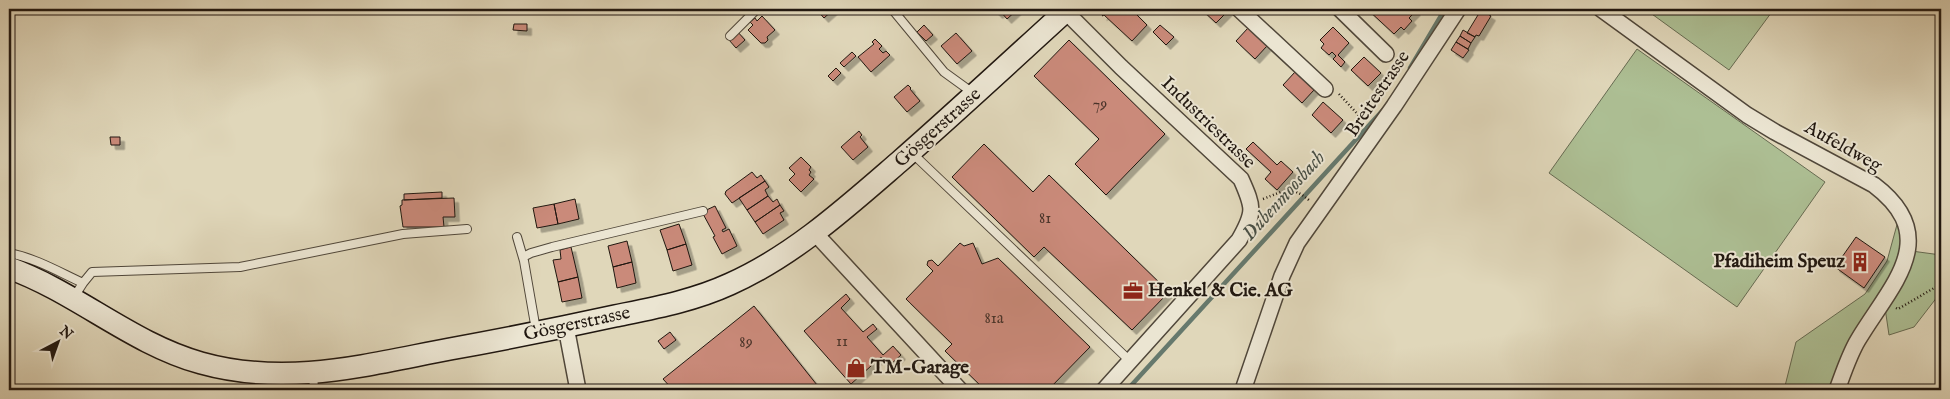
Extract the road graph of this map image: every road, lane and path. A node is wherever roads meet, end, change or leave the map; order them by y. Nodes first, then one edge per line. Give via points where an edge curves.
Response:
1 (757, 9) edge
2 (892, 9) edge
3 (1239, 9) edge
4 (1340, 9) edge
5 (1458, 9) edge
6 (1600, 9) edge
7 (1067, 10) edge
8 (730, 36) dead end
9 (1386, 54) dead end
10 (1325, 89) joint
11 (975, 95) junction
12 (1365, 122) dead end
13 (910, 152) junction
14 (1309, 200) dead end
15 (1251, 203) junction
16 (703, 211) dead end
17 (467, 229) dead end
18 (814, 232) junction
19 (517, 237) dead end
20 (9, 253) edge
21 (523, 257) junction
22 (9, 268) edge
23 (1941, 284) edge
24 (78, 291) junction
25 (1884, 300) junction
26 (566, 327) junction
27 (537, 333) junction
28 (1130, 361) junction
29 (314, 382) edge
30 (578, 390) edge
31 (960, 390) edge
32 (1104, 390) edge
33 (1243, 390) edge
34 (1837, 390) edge

1 - 8 lane
2 - 11 lane via 944,72
3 - 10 street
4 - 9 street
5 - 33 street, Breitestrasse via 1297,244 1282,276
6 - 25 street, Aufeldweg via 1747,115 1874,185 1888,196 1907,229 1908,245 1906,261
7 - 11 main road, Gösgerstrasse
7 - 15 street, Industriestrasse via 1121,67 1241,179
10 - 12 path via 1334,90
11 - 13 main road, Gösgerstrasse
13 - 18 main road, Gösgerstrasse
13 - 28 lane
14 - 15 path via 1291,190
15 - 28 street via 1250,221 1239,240
16 - 21 lane via 552,247
17 - 24 lane via 403,234 240,267 92,272
18 - 26 main road, Gösgerstrasse via 760,270 694,299
18 - 31 street
19 - 21 lane
20 - 24 lane via 36,261
21 - 27 lane
22 - 24 main road, Gösgerstrasse
23 - 25 path via 1898,309
24 - 29 main road, Gösgerstrasse via 148,342 177,355 229,370
25 - 34 street, Aufeldweg via 1857,342
26 - 27 main road, Gösgerstrasse
26 - 30 street
27 - 29 main road, Gösgerstrasse
28 - 32 street

